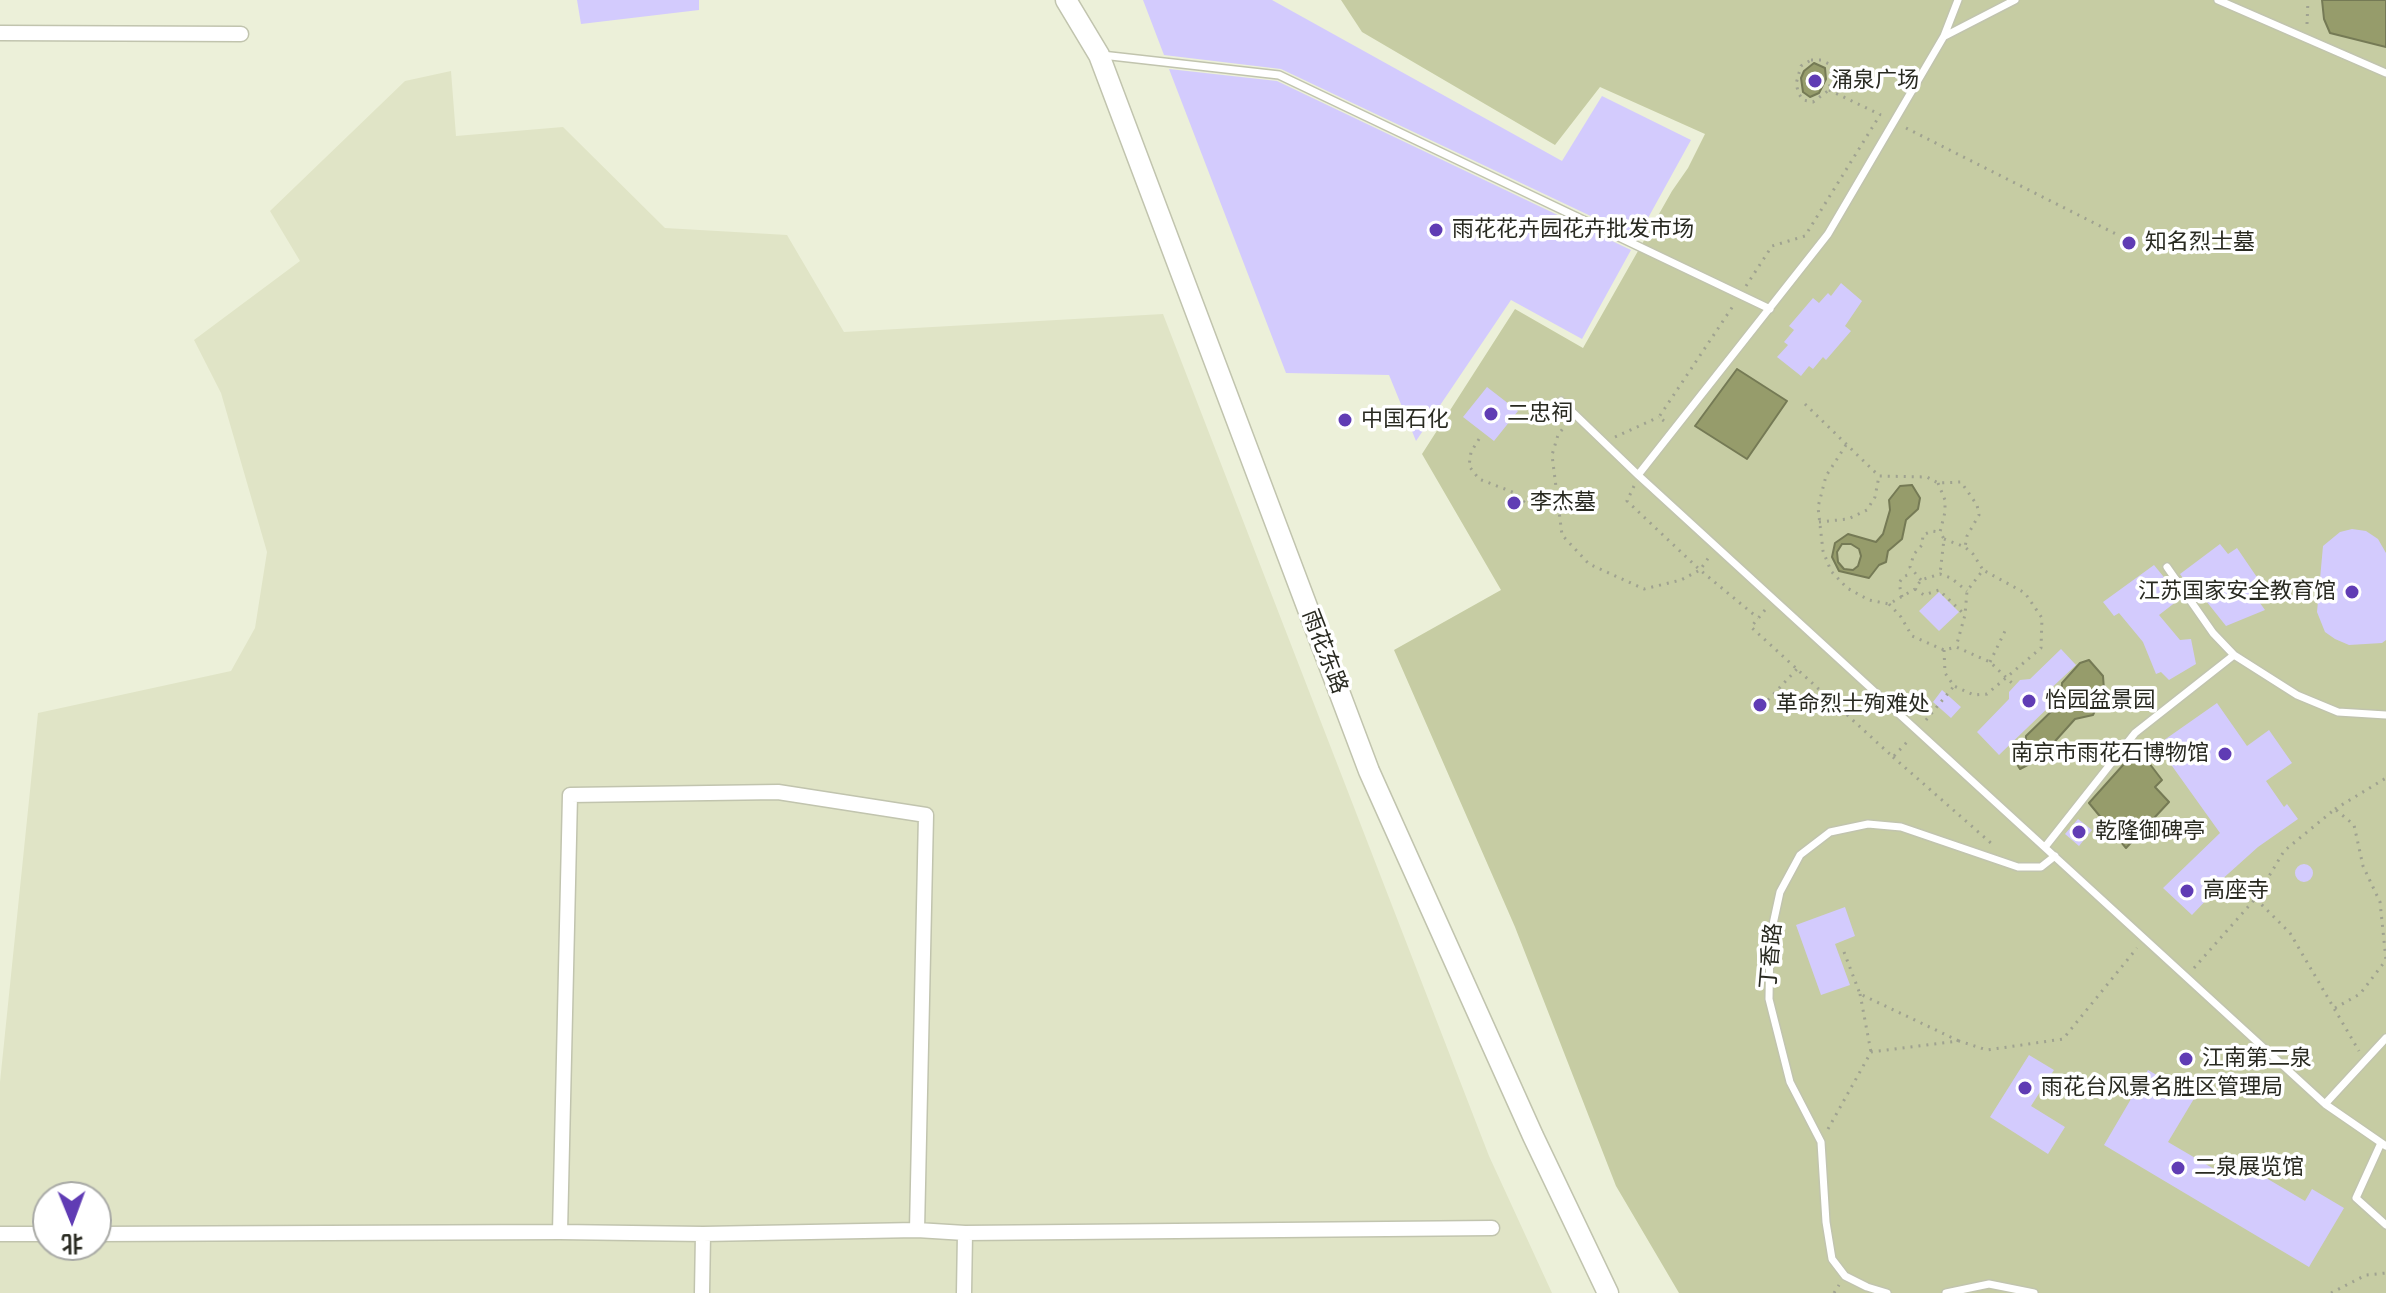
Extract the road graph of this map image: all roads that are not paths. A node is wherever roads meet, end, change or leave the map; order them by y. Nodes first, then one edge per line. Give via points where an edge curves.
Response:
1 (1066, 0) edge
2 (1958, 0) edge
3 (2015, 0) edge
4 (2218, 0) edge
5 (0, 33) edge
6 (241, 34) dead end
7 (1944, 36) junction
8 (1099, 55) junction
9 (2386, 73) edge
10 (1770, 309) junction
11 (1561, 401) dead end
12 (1638, 475) junction
13 (2167, 567) dead end
14 (2234, 655) junction
15 (2386, 715) edge
16 (2045, 847) junction
17 (2055, 856) junction
18 (2386, 1038) edge
19 (2325, 1104) junction
20 (2384, 1144) edge
21 (2386, 1225) edge
22 (1492, 1228) dead end
23 (917, 1230) junction
24 (560, 1232) junction
25 (965, 1233) junction
26 (0, 1234) edge
27 (32, 1234) edge
28 (112, 1234) edge
29 (703, 1234) junction
30 (702, 1293) edge
31 (964, 1293) edge
32 (1608, 1293) edge
33 (1887, 1293) edge
34 (1946, 1293) edge
35 (2034, 1293) edge

1 - 8 main road, 雨花东路
2 - 7 lane
3 - 7 lane
4 - 9 lane
5 - 6 street
7 - 10 lane via 1828,234
8 - 10 lane via 1279,75
8 - 32 main road, 雨花东路 via 1369,771
10 - 12 lane
11 - 12 lane
12 - 16 lane
13 - 14 lane
14 - 15 lane via 2297,695 2338,712
14 - 16 lane via 2135,733
16 - 17 lane
17 - 19 lane
17 - 33 lane, 丁香路 via 2041,867 2018,867 1901,827 1868,824 1830,832 1800,855 1780,892 1770,938 1769,999 1790,1082 1821,1142 1832,1259 1845,1276
18 - 19 lane
19 - 20 lane
20 - 21 lane via 2356,1198
22 - 25 street
23 - 24 street via 926,815 778,792 570,795
23 - 25 street
23 - 29 street
24 - 28 street
24 - 29 street
25 - 31 street
26 - 27 street
29 - 30 street
34 - 35 lane via 1989,1284

